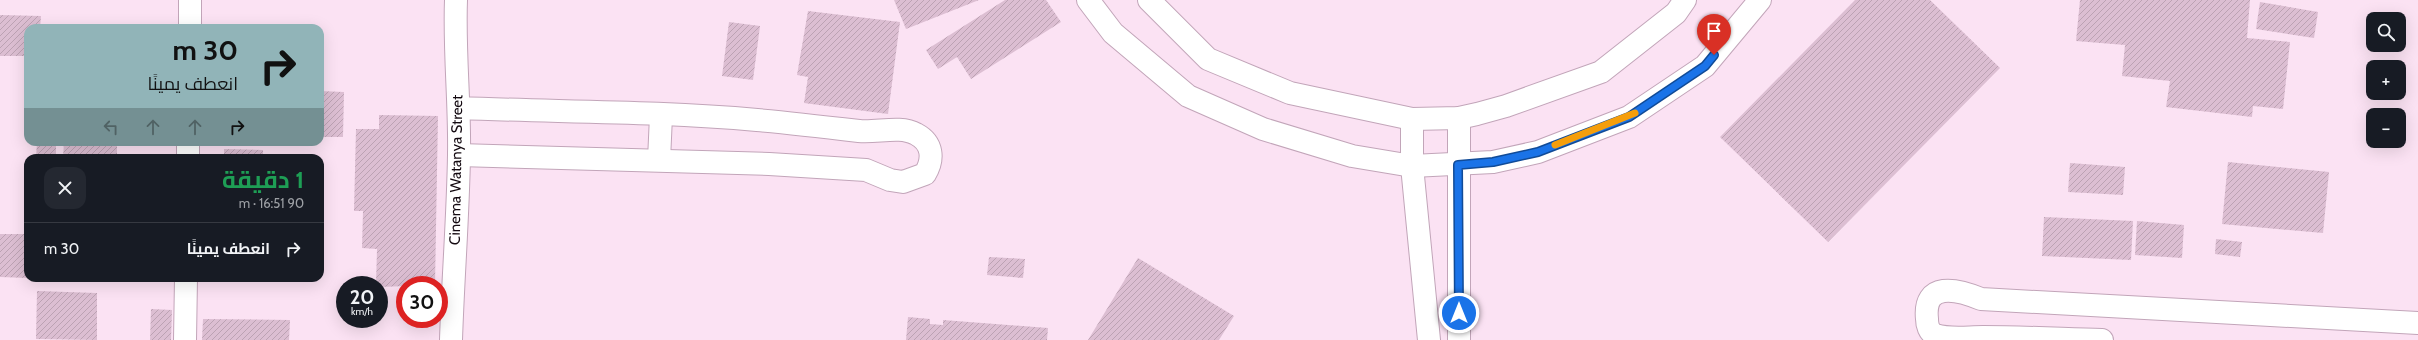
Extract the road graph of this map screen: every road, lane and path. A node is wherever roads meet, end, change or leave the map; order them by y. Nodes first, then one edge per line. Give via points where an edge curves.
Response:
1 (190, 0) edge
2 (456, 0) edge
3 (1088, 0) edge
4 (1149, 0) edge
5 (1685, 0) edge
6 (1760, 0) edge
7 (190, 24) edge
8 (459, 108) junction
9 (661, 116) junction
10 (1459, 118) junction
11 (1412, 119) junction
12 (459, 155) junction
13 (660, 160) junction
14 (1458, 165) junction
15 (1412, 166) junction
16 (186, 282) edge
17 (2418, 323) edge
18 (185, 340) edge
19 (451, 340) edge
20 (1429, 340) edge
21 (1459, 340) edge
22 (2102, 340) edge

1 - 7 street
2 - 8 street, Cinema Watanya Street via 454,47
3 - 15 street via 1113,33 1188,96 1263,129 1352,156
4 - 11 street via 1208,59 1290,92
5 - 10 street via 1676,12 1601,72 1506,106
6 - 14 street via 1705,66 1629,117 1538,152 1493,162
8 - 9 street
8 - 12 street, Cinema Watanya Street
9 - 13 street
9 - 13 street via 757,120 871,132 901,130 915,133 926,140 931,153 931,163 925,174 903,182 890,180 866,170
10 - 11 street
10 - 14 street
11 - 15 street
12 - 13 street
12 - 19 street, Cinema Watanya Street
14 - 15 street
14 - 21 street
15 - 20 street
16 - 18 street
17 - 22 street via 1981,299 1950,290 1939,291 1932,296 1928,304 1927,326 1933,334 1945,338

